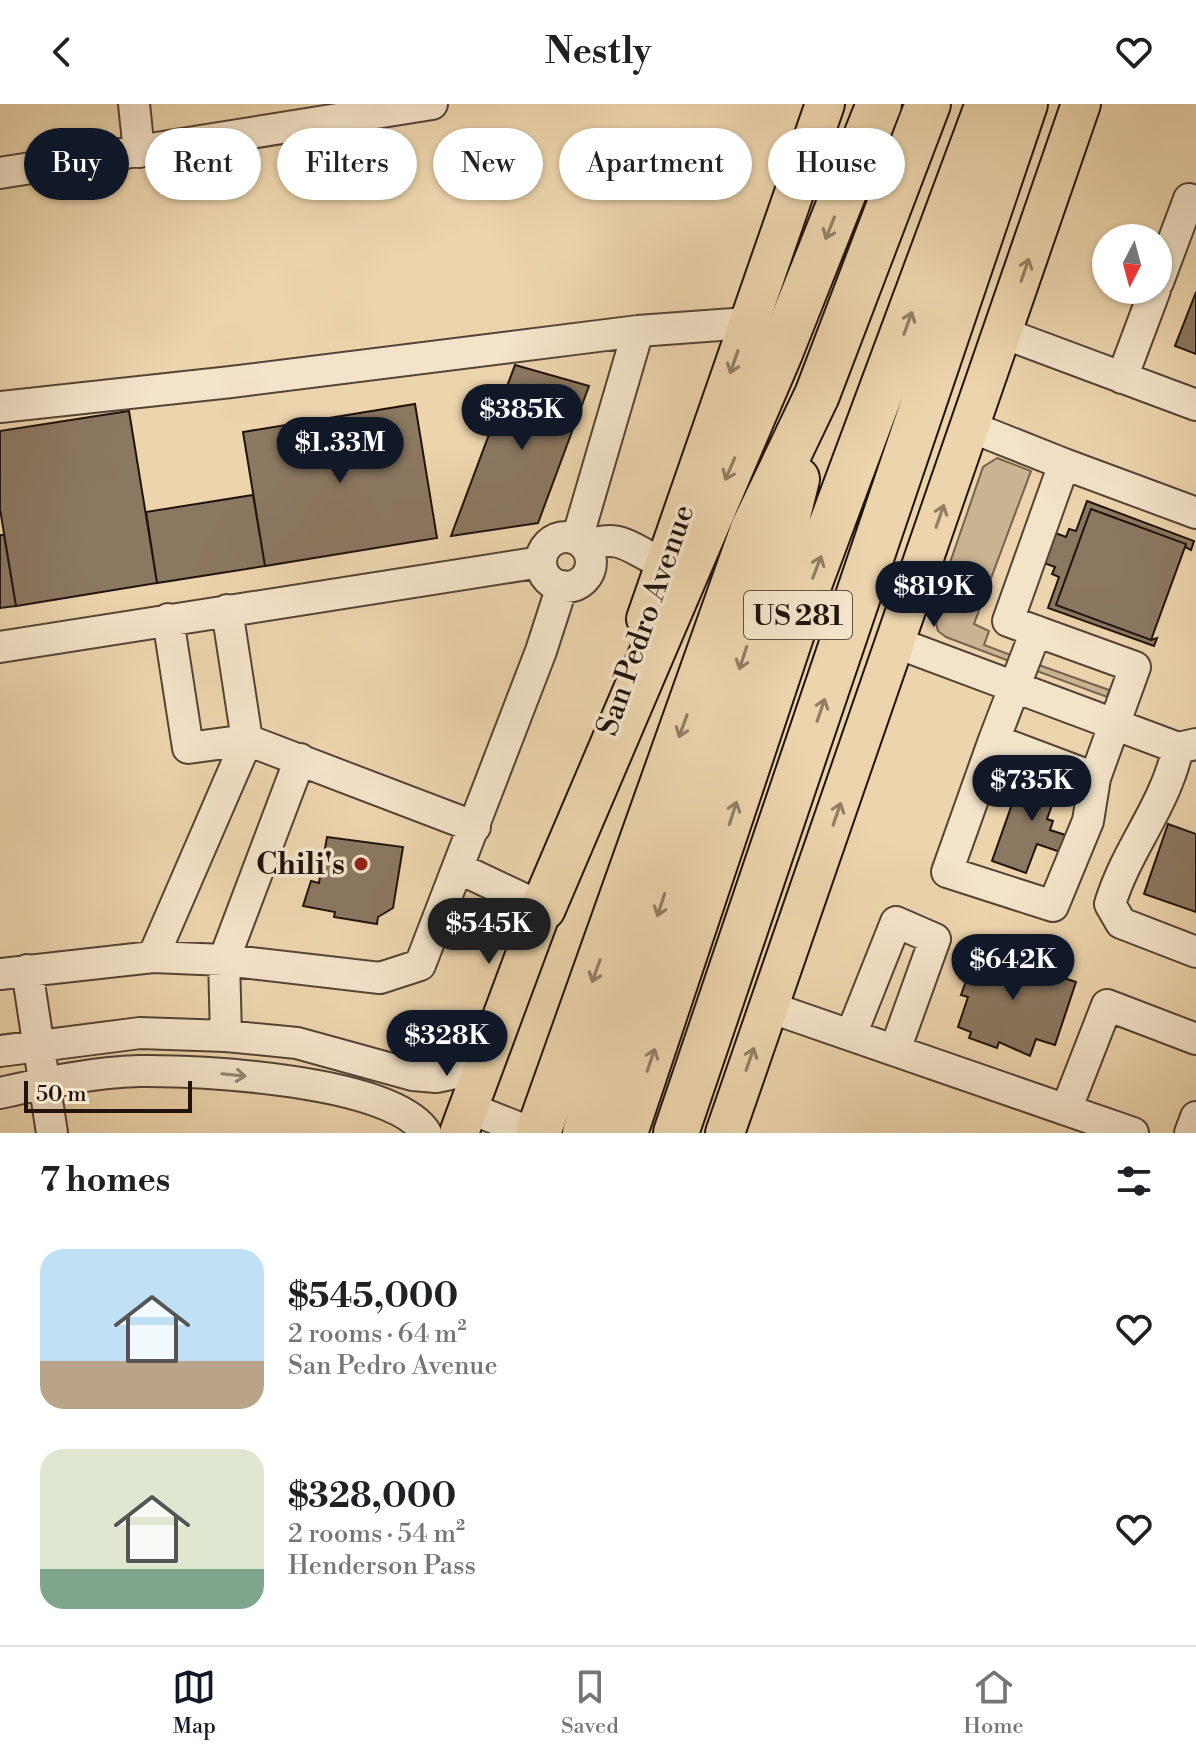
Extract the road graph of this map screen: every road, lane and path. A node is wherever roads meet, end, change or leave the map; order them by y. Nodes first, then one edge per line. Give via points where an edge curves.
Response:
1 (134, 104) edge
2 (432, 104) edge
3 (825, 104) edge
4 (879, 104) edge
5 (928, 104) edge
6 (988, 104) edge
7 (1025, 104) edge
8 (1081, 104) edge
9 (139, 152) junction
10 (0, 173) edge
11 (1194, 194) edge
12 (1172, 248) edge
13 (1150, 304) edge
14 (747, 323) junction
15 (638, 331) junction
16 (1003, 333) junction
17 (1122, 378) junction
18 (817, 395) junction
19 (1196, 405) edge
20 (0, 407) edge
21 (971, 427) junction
22 (1064, 464) junction
23 (1196, 513) edge
24 (587, 542) junction
25 (654, 560) junction
26 (541, 562) junction
27 (562, 586) junction
28 (227, 610) junction
29 (168, 619) junction
30 (1036, 631) junction
31 (897, 643) junction
32 (0, 647) edge
33 (1014, 687) junction
34 (1113, 724) junction
35 (247, 740) junction
36 (994, 740) junction
37 (1187, 746) edge
38 (300, 759) junction
39 (1095, 778) junction
40 (1183, 787) edge
41 (475, 827) junction
42 (458, 868) junction
43 (543, 908) junction
44 (1196, 952) edge
45 (153, 957) junction
46 (224, 960) junction
47 (13, 972) edge
48 (769, 1007) junction
49 (851, 1035) junction
50 (226, 1036) junction
51 (1196, 1039) edge
52 (39, 1046) junction
53 (493, 1046) junction
54 (895, 1050) junction
55 (0, 1051) edge
56 (45, 1083) junction
57 (0, 1093) edge
58 (1066, 1110) junction
59 (1196, 1117) edge
60 (500, 1126) edge
61 (52, 1133) edge
62 (426, 1133) edge
63 (585, 1133) edge
64 (625, 1133) edge
65 (676, 1133) edge
66 (725, 1133) edge
67 (1133, 1133) edge
68 (1190, 1133) edge

1 - 9 street
2 - 9 street
3 - 14 main road, San Pedro Avenue
4 -> 43 highway via 780,353
5 - 18 highway, US 281
64 -> 6 highway, US 281 via 800,609
65 -> 7 highway
16 -> 8 main road
9 - 10 street
11 - 12 street
13 - 17 street
14 - 15 street
14 -> 25 main road, San Pedro Avenue
15 - 20 street
15 - 24 street
16 - 17 street
16 - 21 main road
17 - 19 street
18 -> 60 highway, US 281 via 753,529
18 -> 63 highway via 782,540
21 - 22 street
31 -> 21 main road
22 - 23 street
22 - 30 street via 1008,621
24 - 25 street via 610,539 633,545
24 - 26 street via 554,539
24 - 27 street via 592,559 587,576 574,586
25 - 43 main road, San Pedro Avenue
26 - 27 street via 549,581
26 - 28 street
27 - 41 street
28 - 29 street
28 - 35 street
29 - 32 street
29 - 35 street via 188,748
30 - 33 street
30 - 34 street via 1135,667
31 - 33 street
48 -> 31 main road
33 - 34 street
33 - 36 street
34 - 37 street
34 - 39 street
35 - 38 street
35 - 45 street
36 - 39 street
36 - 39 street via 947,872 1053,906 1088,821
37 - 40 street
38 - 41 street
38 - 46 street
40 - 44 street via 1116,884 1110,904 1121,923
41 - 42 street
42 - 43 street
42 - 46 street via 420,965 380,978
43 - 53 main road, San Pedro Avenue
45 - 46 street
45 - 47 street
46 - 50 street
47 - 52 street
48 - 49 street
66 -> 48 main road
49 - 54 street
49 - 54 street via 896,922 935,939
50 - 52 street via 140,1033
50 - 53 street via 297,1043 436,1077 455,1073
51 - 58 street via 1107,1005
52 - 55 street
52 - 56 street
53 - 60 main road, San Pedro Avenue
54 - 58 street
56 - 57 street
56 - 61 street
56 -> 62 street via 137,1071 297,1082 393,1106
58 - 67 street
59 - 68 street

